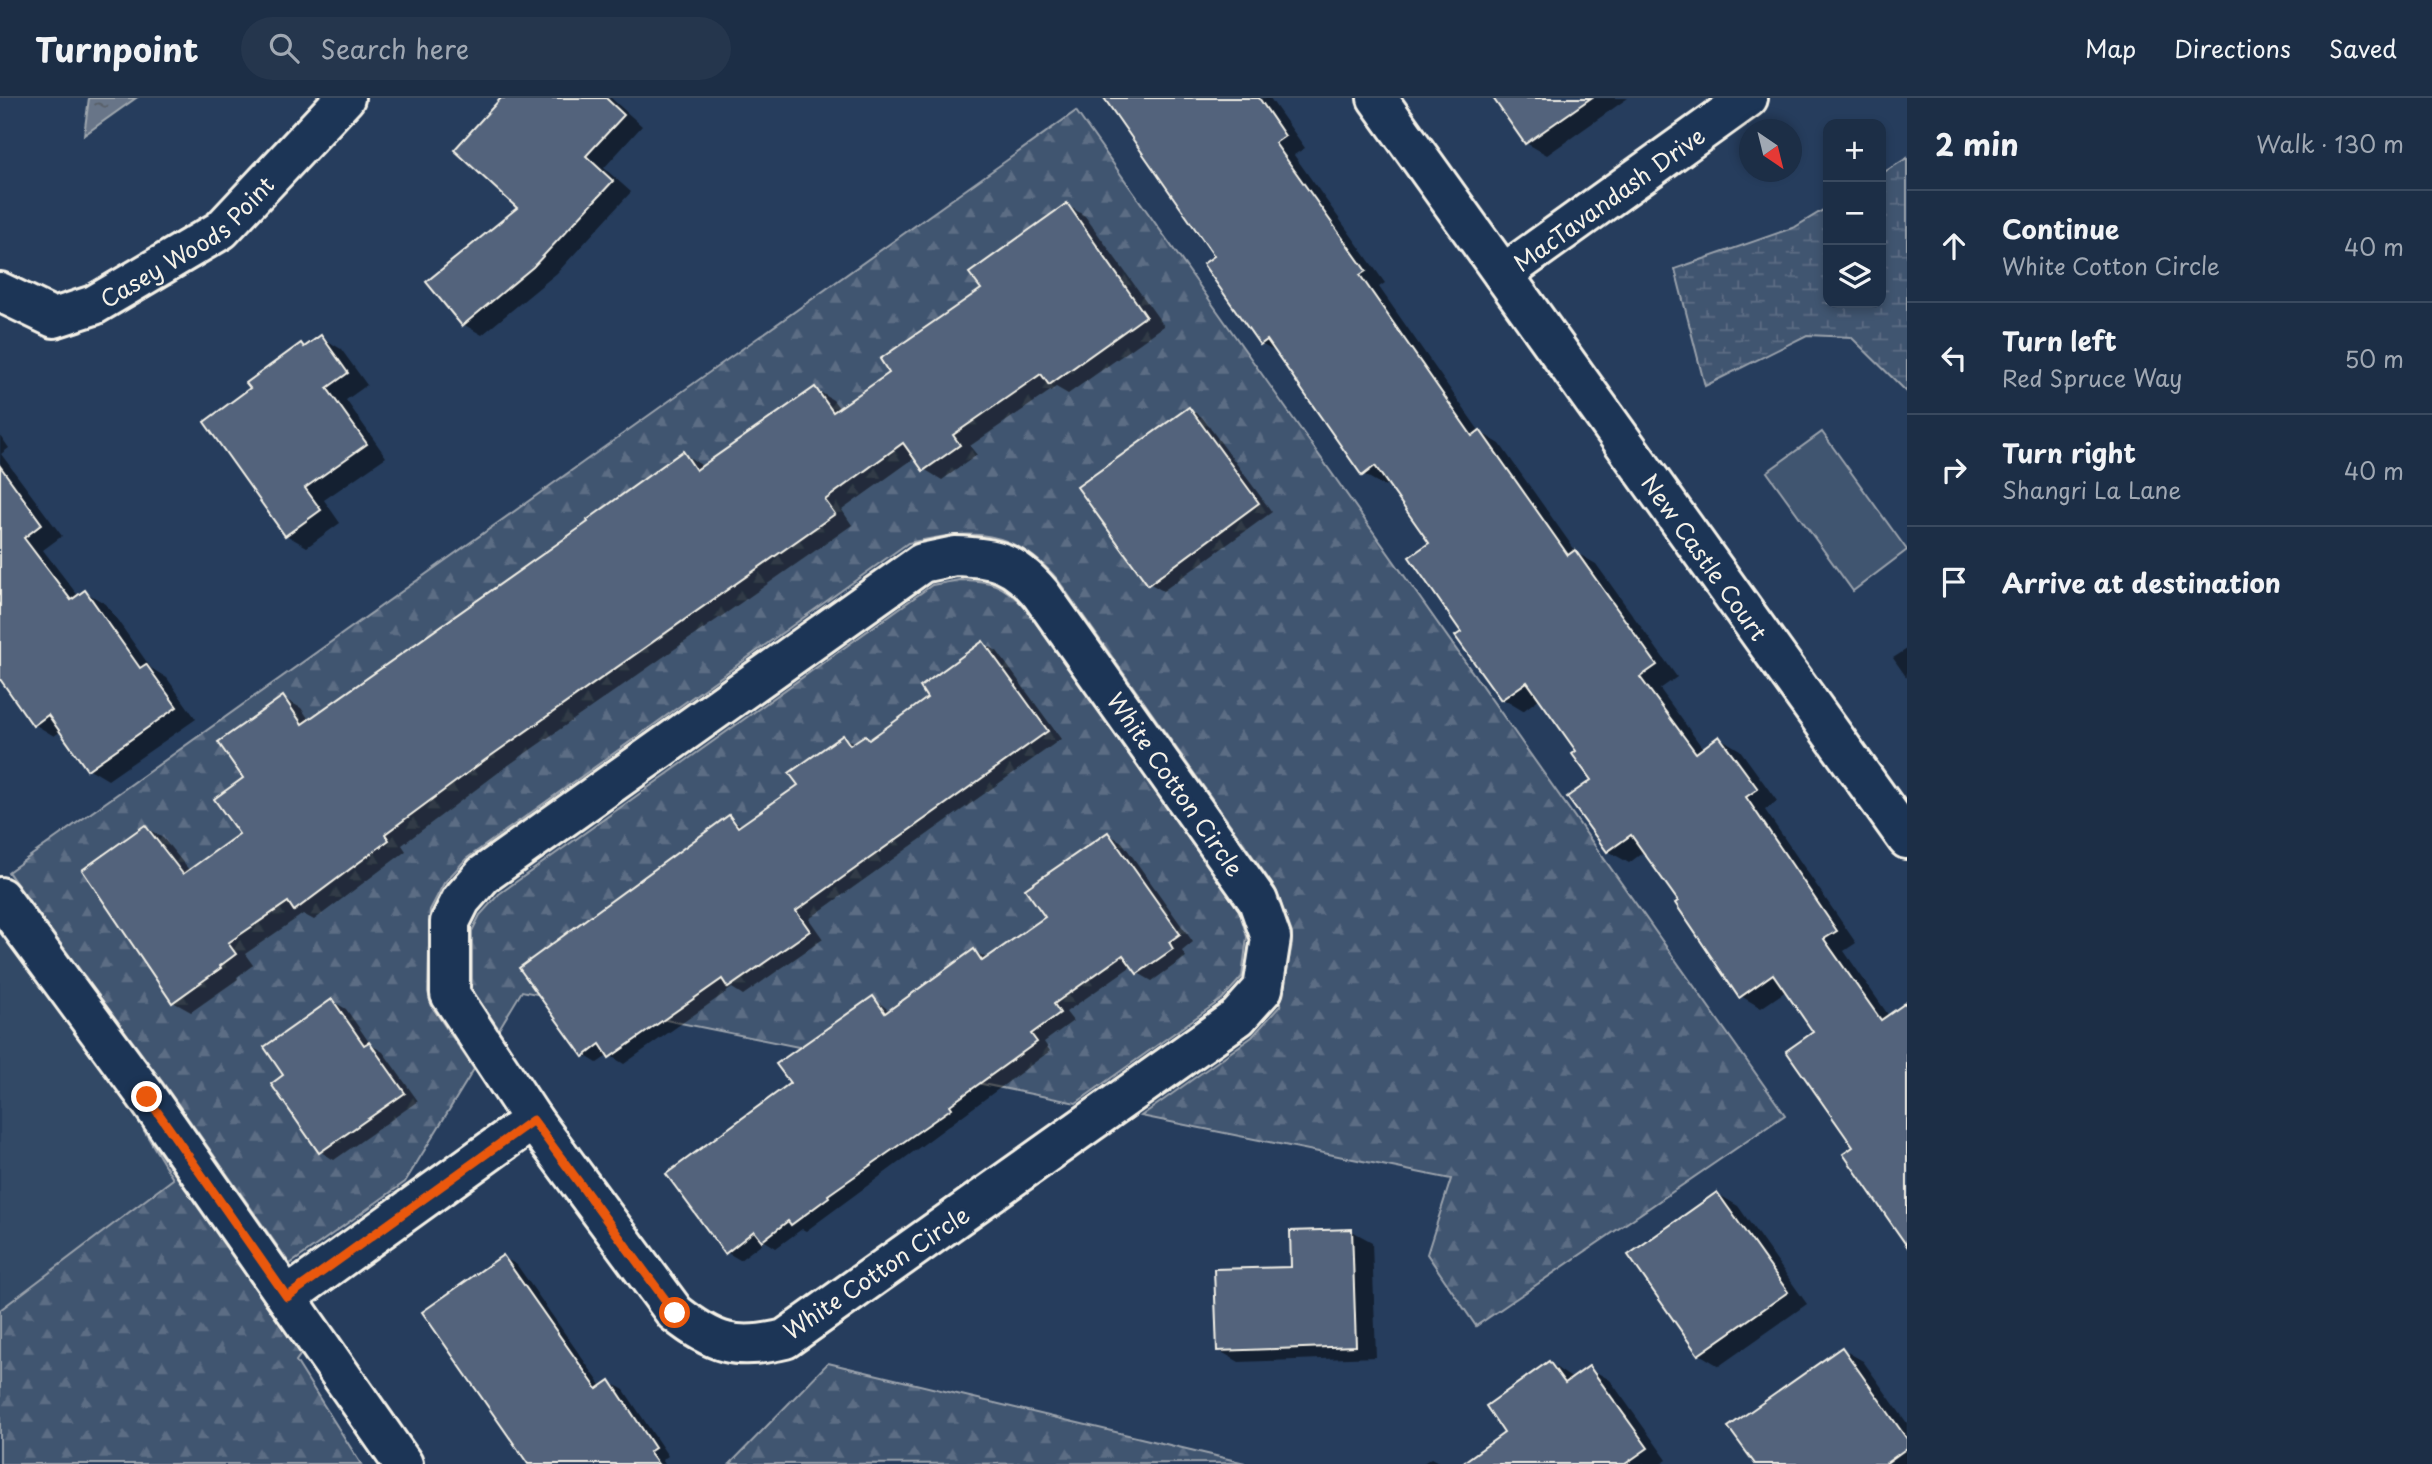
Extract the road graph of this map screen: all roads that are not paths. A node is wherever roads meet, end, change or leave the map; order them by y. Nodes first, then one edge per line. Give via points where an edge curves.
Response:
1 (345, 98) edge
2 (1377, 98) edge
3 (1748, 98) edge
4 (1503, 274) junction
5 (0, 292) edge
6 (1907, 839) edge
7 (0, 897) edge
8 (533, 1120) junction
9 (287, 1297) junction
10 (403, 1464) edge

1 - 5 street, Casey Woods Point via 221,230 94,305 54,318
2 - 4 street, New Castle Court
3 - 4 street, MacTavandash Drive
4 - 6 street, New Castle Court
7 - 9 street
8 - 8 street, White Cotton Circle via 450,994 450,922 461,900 483,876 922,563 955,556 984,557 1021,571 1258,901 1271,938 1263,989 1238,1017 785,1339 733,1345 705,1336 675,1313
8 - 9 street
9 - 10 street

